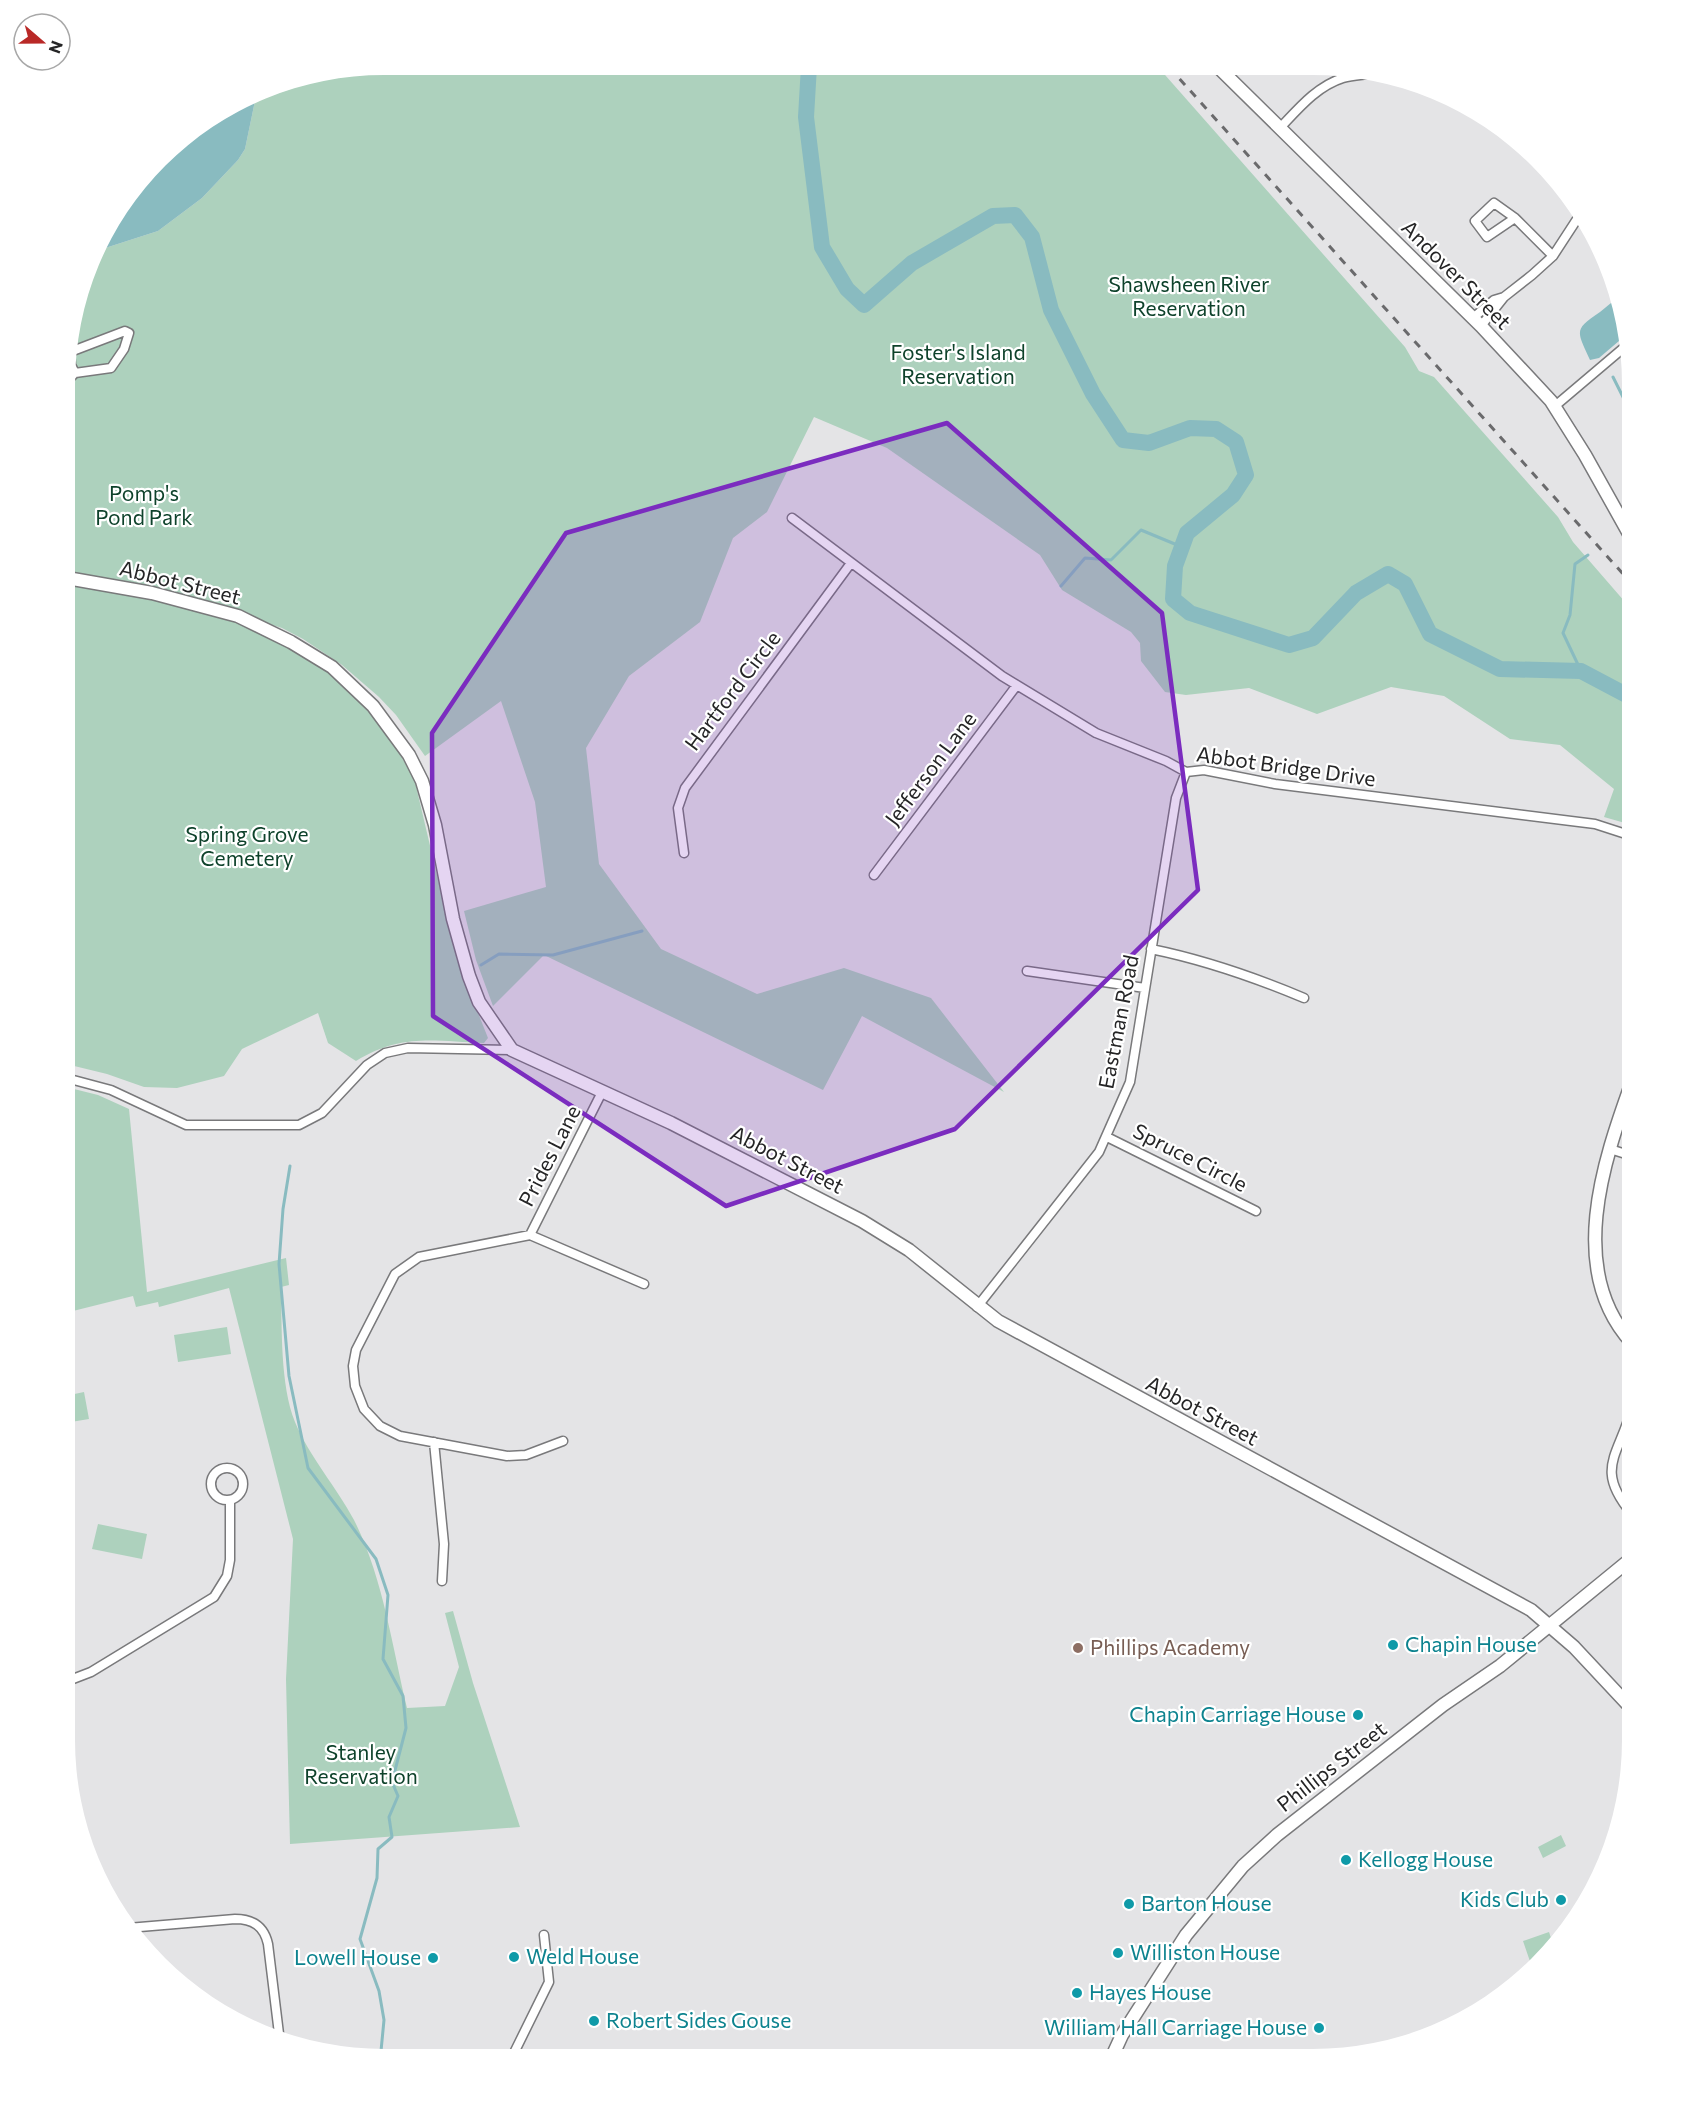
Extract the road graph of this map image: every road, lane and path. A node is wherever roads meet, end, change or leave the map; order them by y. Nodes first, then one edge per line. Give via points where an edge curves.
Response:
1 (1226, 75) edge
2 (1347, 77) edge
3 (1280, 128) junction
4 (1515, 218) junction
5 (1575, 221) edge
6 (1553, 256) junction
7 (1477, 322) junction
8 (78, 348) edge
9 (1620, 351) edge
10 (75, 373) edge
11 (1554, 406) junction
12 (792, 518) dead end
13 (1622, 521) edge
14 (851, 563) junction
15 (75, 579) edge
16 (1017, 685) junction
17 (1186, 772) junction
18 (1622, 833) edge
19 (684, 853) dead end
20 (874, 875) dead end
21 (1151, 949) junction
22 (1027, 970) dead end
23 (1145, 988) junction
24 (1304, 998) dead end
25 (512, 1050) junction
26 (75, 1080) edge
27 (602, 1092) junction
28 (1622, 1112) edge
29 (1107, 1137) junction
30 (1610, 1149) junction
31 (1622, 1153) edge
32 (1256, 1211) dead end
33 (530, 1235) junction
34 (644, 1284) dead end
35 (977, 1307) junction
36 (1622, 1329) edge
37 (1622, 1433) edge
38 (434, 1442) junction
39 (562, 1442) dead end
40 (230, 1501) dead end
41 (1622, 1502) edge
42 (1622, 1566) edge
43 (442, 1581) dead end
44 (1549, 1624) junction
45 (75, 1678) edge
46 (1622, 1699) edge
47 (138, 1927) edge
48 (544, 1935) dead end
49 (279, 2030) edge
50 (517, 2049) edge
51 (1116, 2049) edge

1 - 3 street, Andover Street
2 - 3 street via 1325,87
3 - 7 street, Andover Street
4 - 4 street via 1494,203 1475,220 1487,237
4 - 6 street
5 - 6 street
6 - 7 street via 1494,300
7 - 11 street, Andover Street
8 - 10 street via 125,331 129,333 111,368
9 - 11 street
11 - 13 street, Andover Street
12 - 14 street, Abbot Bridge Drive
14 - 16 street, Abbot Bridge Drive
14 - 19 street, Hartford Circle via 685,788 678,808
15 - 25 street, Abbot Street via 153,593 238,616 332,667 373,706 409,755 422,781 469,976 479,1002
16 - 17 street, Abbot Bridge Drive via 1096,733 1166,760
16 - 20 street, Jefferson Lane
17 - 18 street, Abbot Bridge Drive via 1204,770 1275,784 1595,824
17 - 21 street, Eastman Road via 1176,798
21 - 23 street, Eastman Road
21 - 24 street via 1220,966
22 - 23 street
23 - 29 street, Eastman Road via 1131,1082
25 - 26 street via 408,1048 385,1053 367,1065 322,1113 299,1125 186,1125 111,1090
25 - 27 street, Abbot Street
27 - 33 street, Prides Lane
27 - 35 street, Abbot Street via 706,1140 862,1221 924,1262
28 - 30 street
29 - 32 street, Spruce Circle
29 - 35 street, Eastman Road
30 - 31 street
30 - 36 street via 1594,1253 1600,1287
33 - 34 street
33 - 38 street via 419,1257 395,1274 356,1350 355,1386 370,1417 400,1436
35 - 44 street, Abbot Street via 1531,1610
37 - 41 street via 1611,1478
38 - 39 street via 507,1456 526,1455
38 - 43 street via 444,1544
40 - 45 street via 230,1560 227,1576 214,1597
42 - 44 street, Phillips Street
44 - 46 street, Abbot Street
44 - 51 street, Phillips Street via 1500,1666 1443,1705 1277,1835 1243,1866 1186,1935
47 - 49 street via 235,1919 258,1924 268,1944
48 - 50 street via 549,1982

